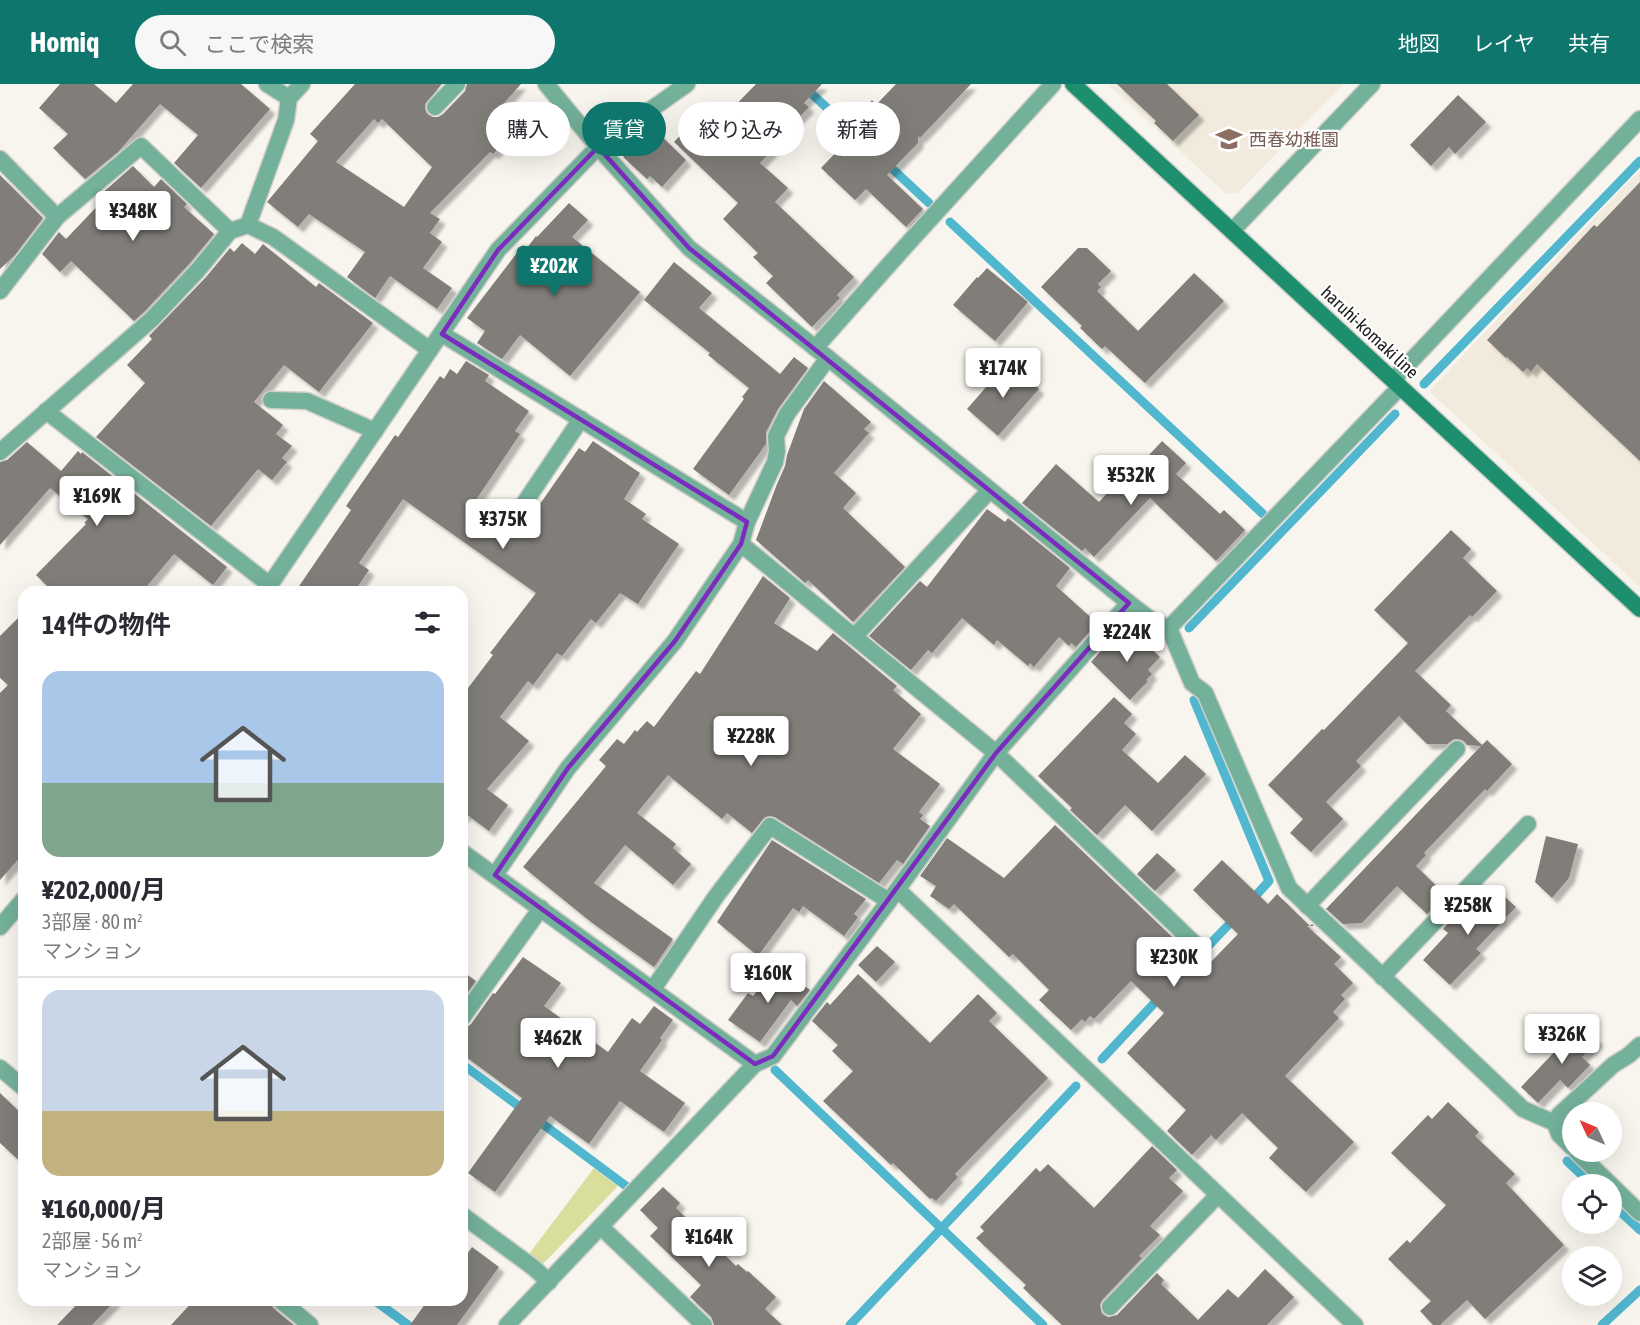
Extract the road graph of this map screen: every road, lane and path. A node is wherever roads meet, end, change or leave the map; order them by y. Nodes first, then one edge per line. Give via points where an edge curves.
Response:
1 (267, 84) edge
2 (302, 84) edge
3 (457, 84) edge
4 (546, 84) edge
5 (687, 84) edge
6 (1053, 84) edge
7 (1074, 84) edge
8 (1372, 84) edge
9 (289, 98) junction
10 (662, 102) edge
11 (435, 107) dead end
12 (1640, 119) edge
13 (582, 128) edge
14 (589, 156) edge
15 (606, 156) edge
16 (0, 159) edge
17 (57, 217) junction
18 (248, 225) junction
19 (230, 231) junction
20 (1232, 231) junction
21 (0, 291) edge
22 (442, 334) junction
23 (430, 350) junction
24 (822, 353) junction
25 (1397, 383) junction
26 (271, 400) dead end
27 (46, 411) junction
28 (581, 419) junction
29 (375, 431) junction
30 (0, 452) edge
31 (990, 490) junction
32 (515, 517) dead end
33 (747, 522) junction
34 (741, 544) junction
35 (264, 586) edge
36 (270, 586) edge
37 (1129, 603) junction
38 (1640, 609) edge
39 (1169, 628) junction
40 (854, 637) junction
41 (1457, 749) dead end
42 (996, 753) junction
43 (1528, 824) dead end
44 (468, 856) edge
45 (495, 875) junction
46 (893, 896) junction
47 (18, 906) edge
48 (1307, 906) junction
49 (541, 908) junction
50 (0, 927) edge
51 (1196, 945) dead end
52 (1382, 977) junction
53 (653, 989) junction
54 (468, 1010) edge
55 (1640, 1045) edge
56 (755, 1064) junction
57 (0, 1068) edge
58 (18, 1083) edge
59 (1555, 1123) junction
60 (1562, 1137) edge
61 (1587, 1162) edge
62 (1600, 1174) edge
63 (1218, 1195) junction
64 (1622, 1196) edge
65 (1640, 1213) edge
66 (468, 1219) edge
67 (601, 1227) junction
68 (549, 1282) junction
69 (287, 1306) edge
70 (1110, 1307) dead end
71 (310, 1325) edge
72 (507, 1325) edge
73 (704, 1325) edge
74 (1355, 1325) edge

1 - 9 street
2 - 9 street
3 - 11 street
4 - 13 street
5 - 10 street
6 - 24 street via 903,249
7 - 20 main road, haruhi-komaki line
8 - 20 street
9 - 18 street via 286,120
12 - 25 street
14 - 22 street via 498,250
15 - 24 street via 689,248
16 - 17 street
17 - 19 street via 141,146
17 - 21 street
18 - 19 street
18 - 23 street via 273,237
19 - 27 street via 152,318
20 - 25 main road, haruhi-komaki line
22 - 23 street
22 - 28 street
23 - 29 street
24 - 31 street
24 - 33 street via 776,436 775,462
25 - 38 main road, haruhi-komaki line
25 - 39 street
26 - 29 street via 307,400
27 - 30 street
27 - 35 street
28 - 32 street
28 - 33 street
29 - 36 street
31 - 37 street
31 - 40 street
33 - 34 street
34 - 40 street
34 - 45 street via 675,640 568,768
37 - 39 street
37 - 42 street
39 - 48 street via 1192,683 1205,693 1289,888
40 - 42 street
41 - 48 street
42 - 46 street
42 - 51 street
43 - 52 street
44 - 45 street
45 - 49 street
46 - 53 street via 770,826
46 - 56 street via 773,1056
46 - 63 street
47 - 50 street
48 - 52 street
49 - 53 street
49 - 54 street
52 - 59 street via 1523,1109
53 - 56 street
55 - 59 street via 1613,1065
56 - 67 street
57 - 58 street
59 - 60 street
61 - 62 street
63 - 70 street
63 - 74 street
64 - 65 street
66 - 68 street
67 - 68 street
67 - 73 street
68 - 72 street
69 - 71 street

